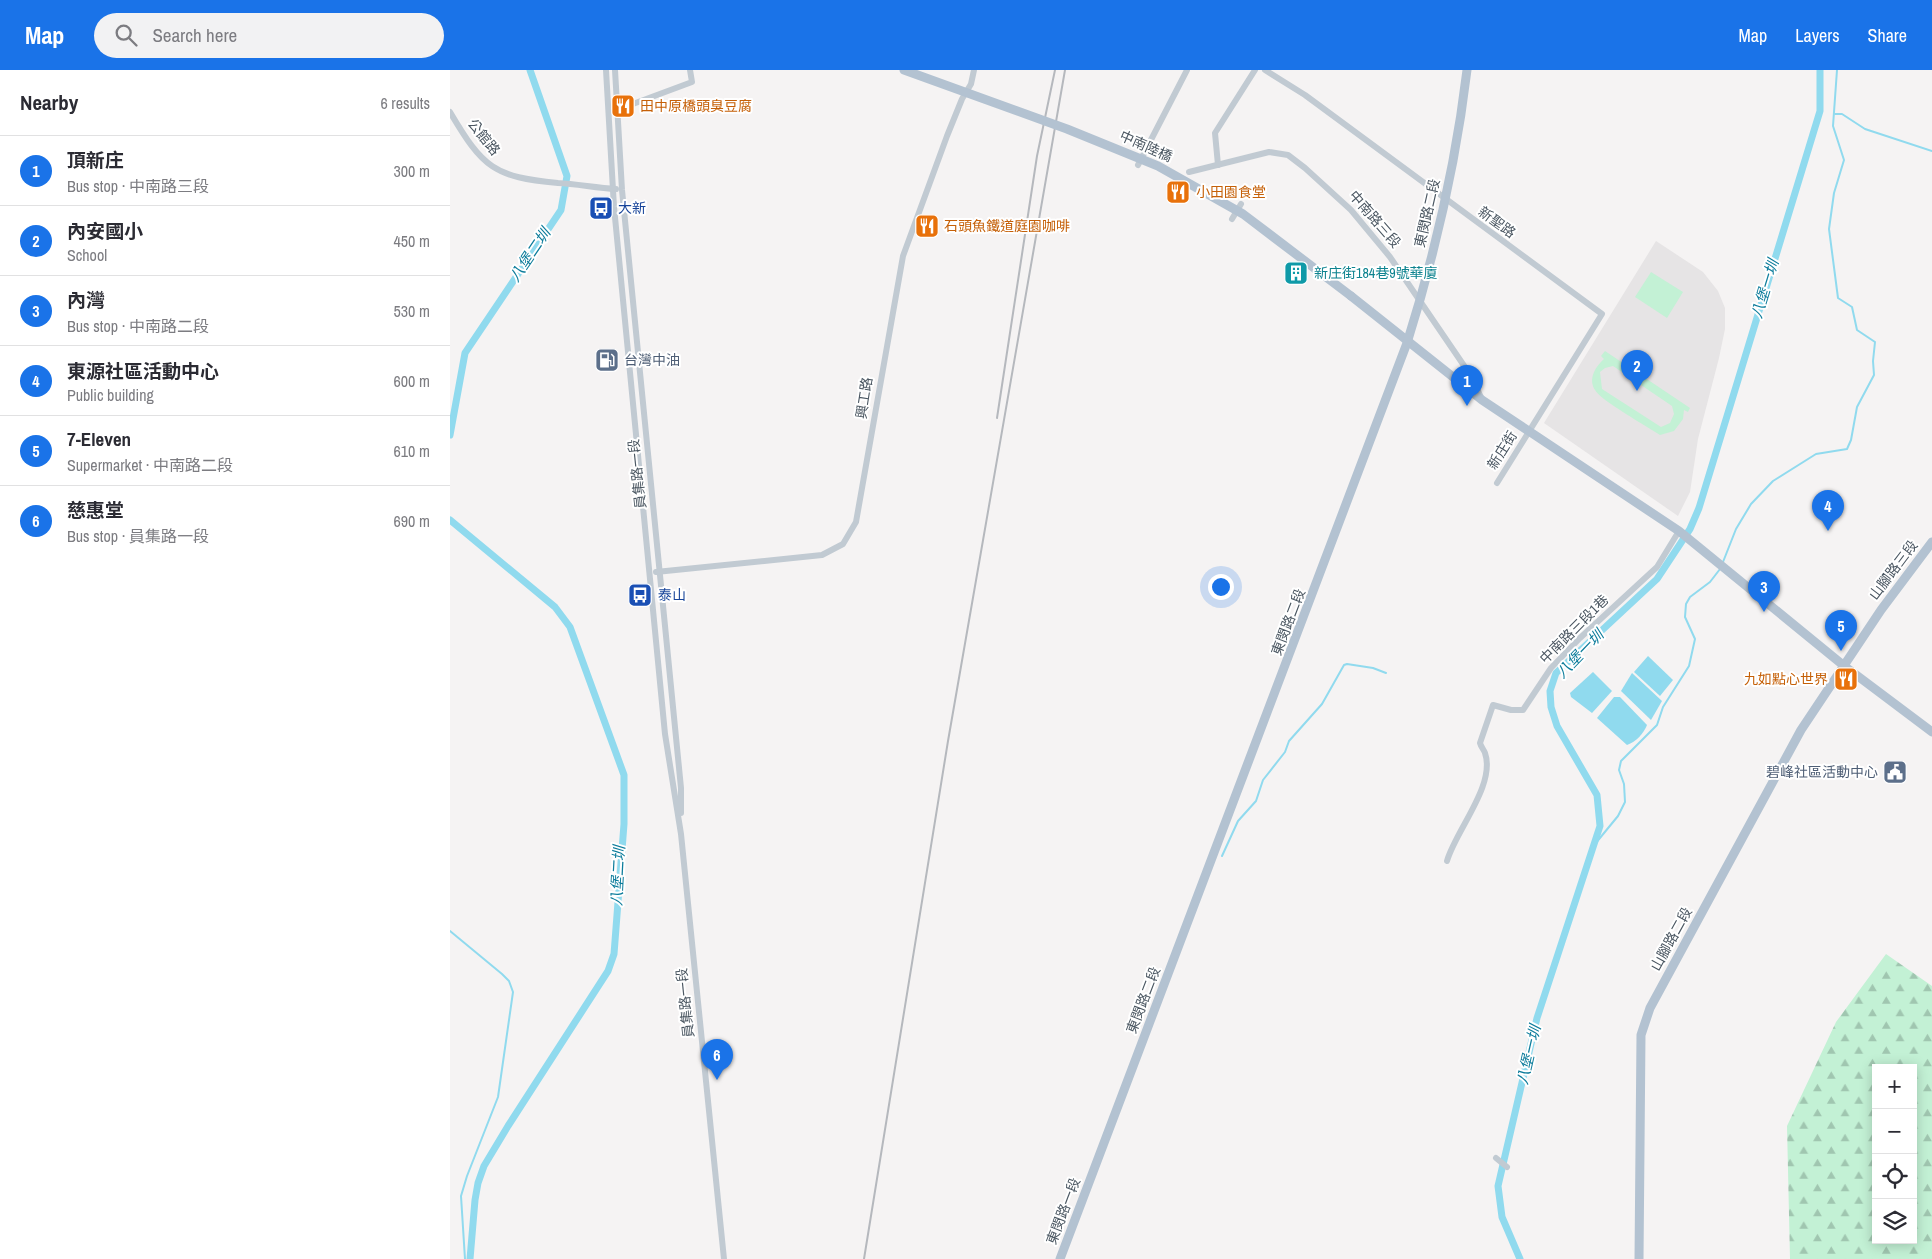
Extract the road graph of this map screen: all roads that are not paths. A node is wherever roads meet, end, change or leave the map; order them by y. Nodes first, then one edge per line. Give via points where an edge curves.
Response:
1 (606, 70) edge
2 (615, 70) edge
3 (690, 70) edge
4 (904, 70) edge
5 (974, 70) edge
6 (1187, 70) edge
7 (1255, 70) edge
8 (1265, 70) edge
9 (1467, 70) edge
10 (617, 110) junction
11 (450, 112) edge
12 (608, 112) junction
13 (1138, 165) dead end
14 (1218, 166) junction
15 (1189, 172) dead end
16 (613, 189) junction
17 (622, 190) junction
18 (1444, 198) junction
19 (1240, 204) dead end
20 (1232, 219) dead end
21 (1420, 302) junction
22 (636, 341) junction
23 (627, 342) junction
24 (1407, 343) junction
25 (1482, 400) junction
26 (1529, 431) junction
27 (1497, 483) dead end
28 (1679, 531) junction
29 (1932, 542) edge
30 (650, 572) junction
31 (659, 572) junction
32 (1843, 665) junction
33 (1932, 732) edge
34 (681, 834) junction
35 (1448, 861) dead end
36 (1496, 1158) dead end
37 (1508, 1167) dead end
38 (1093, 1172) joint
39 (724, 1259) edge
40 (1060, 1259) edge
41 (1639, 1259) edge

1 - 12 street, 員集路一段
2 - 10 street, 員集路一段
3 - 10 street via 692,82
4 - 24 main road, 中南陸橋, bridge via 1067,128 1158,166 1243,214
5 - 31 street, 興工路 via 903,256 856,522 849,536 835,550 822,556
6 - 13 street
7 - 14 street via 1215,133
8 - 18 street, 新聖路
9 - 18 main road, 東閔路二段 via 1458,136
10 - 12 street
10 - 17 street, 員集路一段
11 - 16 street, 公館路 via 478,154 496,169 517,178
12 - 16 street, 員集路一段
14 - 15 street, 中南路三段
14 - 21 street, 中南路三段 via 1269,152 1288,155 1371,231
16 - 17 street
16 - 23 street, 員集路一段
17 - 22 street, 員集路一段
18 - 21 main road, 東閔路二段
18 - 26 street, 新聖路 via 1602,314
19 - 20 street
21 - 24 main road, 東閔路二段
21 - 25 street, 中南路三段 via 1469,373
22 - 23 street
22 - 31 street, 員集路一段
23 - 30 street, 員集路一段
24 - 25 main road
24 - 38 main road, 東閔路二段
25 - 26 main road
26 - 27 street, 新庄街
26 - 28 main road
28 - 32 main road
28 - 35 street, 中南路三段1巷 via 1657,567 1551,668 1522,710 1493,705 1480,743 1485,752 1486,777 1451,847
29 - 32 main road, 山腳路三段
30 - 31 street, 興工路
30 - 34 street, 員集路一段 via 665,734
31 - 34 street, 員集路一段 via 681,788
32 - 33 main road
32 - 41 main road, 山腳路二段 via 1801,730 1653,999 1643,1026
34 - 39 street, 員集路一段
36 - 37 street
38 - 40 main road, 東閔路一段

